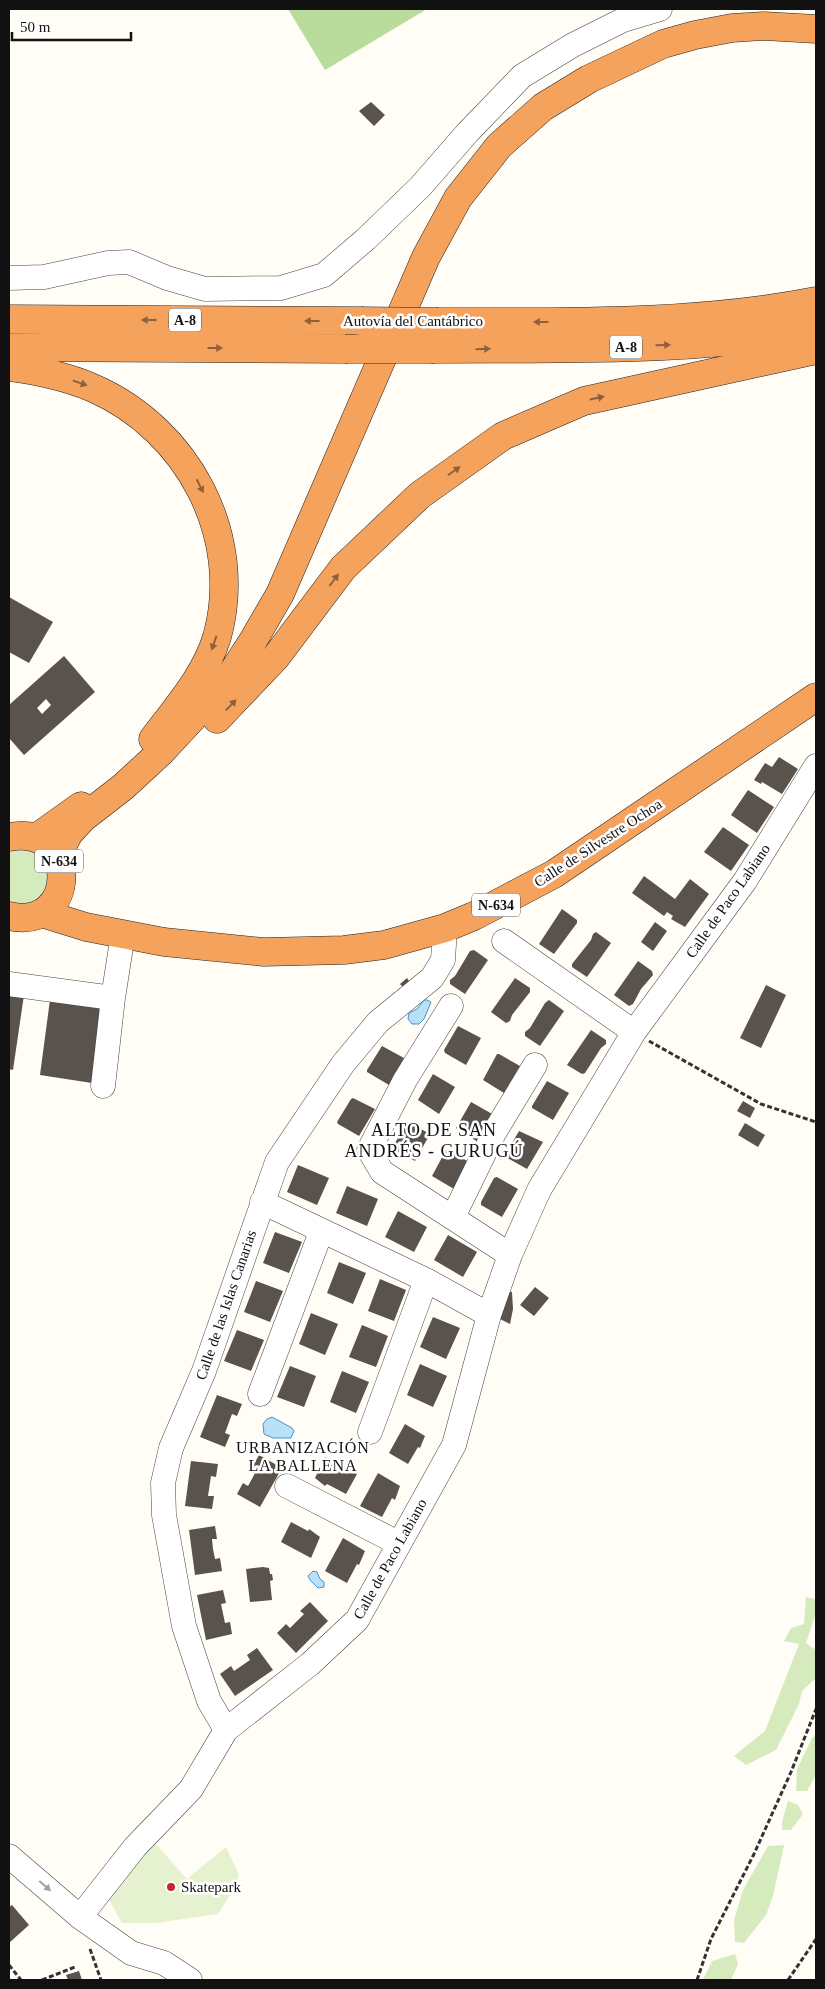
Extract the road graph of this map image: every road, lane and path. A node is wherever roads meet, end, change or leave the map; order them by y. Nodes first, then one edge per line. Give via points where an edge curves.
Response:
1 (660, 9) edge
2 (816, 29) edge
3 (695, 35) junction
4 (816, 46) edge
5 (9, 278) edge
6 (816, 281) edge
7 (816, 301) edge
8 (9, 319) edge
9 (571, 322) junction
10 (816, 329) edge
11 (9, 347) edge
12 (816, 350) edge
13 (9, 366) edge
14 (816, 697) edge
15 (173, 739) junction
16 (816, 766) edge
17 (123, 787) junction
18 (91, 800) junction
19 (9, 837) edge
20 (36, 838) junction
21 (57, 856) junction
22 (62, 884) junction
23 (41, 913) junction
24 (9, 916) edge
25 (445, 928) junction
26 (123, 934) junction
27 (504, 941) dead end
28 (9, 984) edge
29 (113, 998) junction
30 (451, 1006) dead end
31 (634, 1032) junction
32 (535, 1065) dead end
33 (103, 1086) dead end
34 (816, 1122) edge
35 (262, 1202) junction
36 (453, 1218) junction
37 (321, 1232) junction
38 (510, 1255) junction
39 (426, 1280) junction
40 (489, 1315) junction
41 (260, 1394) dead end
42 (370, 1432) dead end
43 (287, 1486) dead end
44 (398, 1543) junction
45 (816, 1709) edge
46 (226, 1730) junction
47 (9, 1856) edge
48 (80, 1917) junction
49 (816, 1939) edge
50 (9, 1965) edge
51 (75, 1967) dead end
52 (21, 1980) edge
53 (42, 1980) edge
54 (190, 1980) edge
55 (697, 1980) edge
56 (788, 1980) edge

1 - 5 street via 624,20 573,45 522,76 420,187 324,275 280,288 205,289 167,278 130,262 108,263 44,277
2 - 3 highway via 764,26
3 - 4 highway via 763,36
3 - 15 highway via 663,44 589,79 542,107 499,146 458,198 426,257 280,594 227,681
6 - 9 highway via 792,288 639,308
7 - 9 highway, Autovía del Cantábrico / A-8 via 696,316
9 -> 8 highway, Autovía del Cantábrico / A-8, bridge
11 -> 10 highway, Autovía del Cantábrico / A-8, bridge via 434,349 669,345
17 -> 12 highway via 195,742 276,657 343,568 420,495 503,436 584,401
13 -> 18 highway via 92,387 146,419 171,444 197,481 210,506 222,556 223,605 206,664 153,739
14 - 25 highway, Calle de Silvestre Ochoa / N-634 via 554,874
15 - 17 highway
15 - 18 highway
16 - 31 street, Calle de Paco Labiano via 745,881
17 - 21 highway via 82,818 69,833
18 - 20 highway
19 - 20 highway, N-634 via 23,835
20 - 21 highway, N-634
21 - 22 highway, N-634
22 - 23 highway, N-634 via 51,906
22 - 26 highway, N-634 via 80,910
23 - 24 highway, N-634 via 30,918
23 - 26 highway, N-634
25 - 26 highway, Calle de Silvestre Ochoa / N-634 via 384,945 344,950 264,952 205,947
25 - 35 street, Calle de las Islas Canarias via 443,960 432,978 378,1022 342,1064 277,1162
26 - 29 street
27 - 31 street
28 - 29 street
29 - 33 street
30 - 36 street via 405,1080 370,1150 382,1172
31 - 34 path via 761,1104
31 - 38 street, Calle de Paco Labiano via 539,1190
32 - 36 street via 494,1132
35 - 37 street
35 - 46 street, Calle de las Islas Canarias via 204,1371 171,1448 163,1483 164,1515 184,1626 209,1701
36 - 38 street
37 - 39 street
37 - 41 street
38 - 40 street, Calle de Paco Labiano
39 - 40 street
39 - 42 street
40 - 44 street, Calle de Paco Labiano via 454,1445
43 - 44 street
44 - 46 street, Calle de Paco Labiano via 357,1620 310,1664
45 - 55 path via 754,1854 710,1939
46 - 48 street, Calle de Paco Labiano via 191,1789 135,1847
47 -> 48 street
48 - 54 street via 131,1953 164,1963
49 - 56 path
50 - 52 path
51 - 53 path

